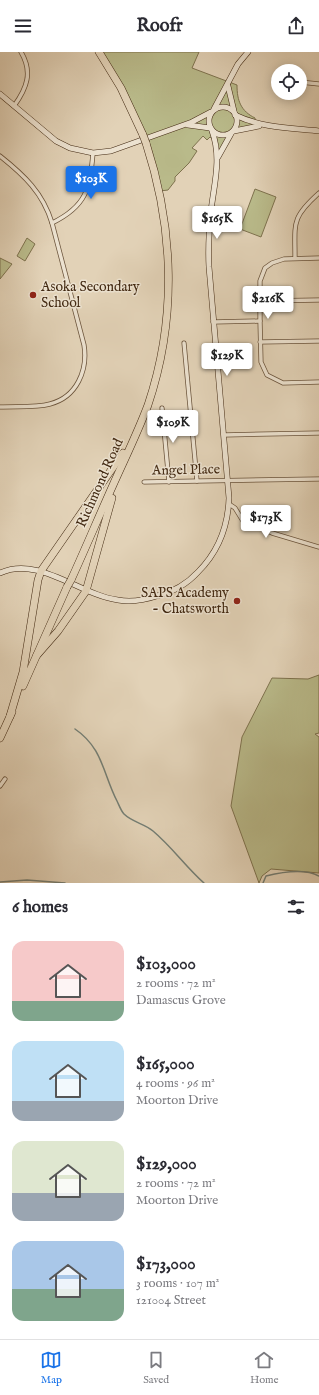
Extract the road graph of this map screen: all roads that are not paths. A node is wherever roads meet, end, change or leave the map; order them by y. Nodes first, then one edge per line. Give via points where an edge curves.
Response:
1 (21, 52) edge
2 (96, 52) edge
3 (99, 52) edge
4 (248, 52) edge
5 (109, 68) junction
6 (307, 83) edge
7 (319, 84) edge
8 (228, 85) junction
9 (0, 94) edge
10 (14, 106) junction
11 (212, 111) junction
12 (235, 113) junction
13 (185, 124) junction
14 (264, 126) junction
15 (211, 130) junction
16 (319, 131) edge
17 (233, 132) junction
18 (93, 153) junction
19 (0, 156) edge
20 (218, 158) junction
21 (319, 193) edge
22 (52, 223) junction
23 (295, 258) junction
24 (319, 258) edge
25 (319, 300) edge
26 (260, 301) junction
27 (260, 321) junction
28 (214, 322) junction
29 (319, 341) edge
30 (260, 342) junction
31 (184, 343) dead end
32 (319, 382) edge
33 (148, 405) junction
34 (0, 407) edge
35 (162, 408) dead end
36 (319, 433) edge
37 (224, 435) junction
38 (126, 458) junction
39 (319, 479) edge
40 (228, 480) junction
41 (197, 481) junction
42 (144, 482) dead end
43 (168, 482) junction
44 (229, 504) junction
45 (319, 547) edge
46 (41, 571) junction
47 (0, 572) edge
48 (86, 591) junction
49 (37, 655) junction
50 (10, 716) junction
51 (0, 738) edge
52 (5, 779) dead end
53 (0, 786) edge

1 - 10 street via 27,66 28,83
2 - 5 highway
3 - 5 highway
4 - 8 street via 238,64
5 - 33 highway, Richmond Road, bridge via 129,104 146,143 162,204 168,244 170,271 164,339
6 - 7 street
8 - 11 street
8 - 12 street
9 - 10 street
10 - 18 street via 63,145
11 - 12 street via 224,107
11 - 13 street
11 - 15 street via 208,120
12 - 14 street via 250,122
12 - 17 street via 237,123
13 - 15 street
13 - 18 street via 111,151
14 - 16 street
14 - 17 street
15 - 17 street via 222,136
15 - 20 street
17 - 20 street
18 - 22 street via 91,178 85,195 72,211
19 - 22 street via 37,190 47,207
20 - 28 street via 209,233
21 - 23 street via 302,209 296,220
22 - 34 street via 84,345 83,371 74,388 58,401 43,405
23 - 24 street
23 - 26 street via 276,261 265,268 260,281
25 - 26 street
26 - 27 street
27 - 28 street
27 - 30 street
28 - 37 street
29 - 30 street
30 - 32 street via 261,362 270,377 286,383
31 - 41 street
33 - 38 highway, Richmond Road
33 - 46 highway via 115,466
35 - 43 street
36 - 37 street
37 - 40 street
38 - 48 highway via 106,514
38 - 49 highway, Richmond Road, bridge
39 - 40 street, Angel Place
40 - 41 street, Angel Place
40 - 44 street
41 - 43 street, Angel Place
42 - 43 street, Angel Place
44 - 45 street via 235,508 243,521
44 - 48 street via 225,527 216,549 198,572 177,588 151,598 126,601
46 - 47 street via 23,568
46 - 48 street
46 - 50 highway via 23,672
48 - 49 highway via 58,631
49 - 50 highway, Richmond Road
50 - 51 highway, Richmond Road
52 - 53 street

